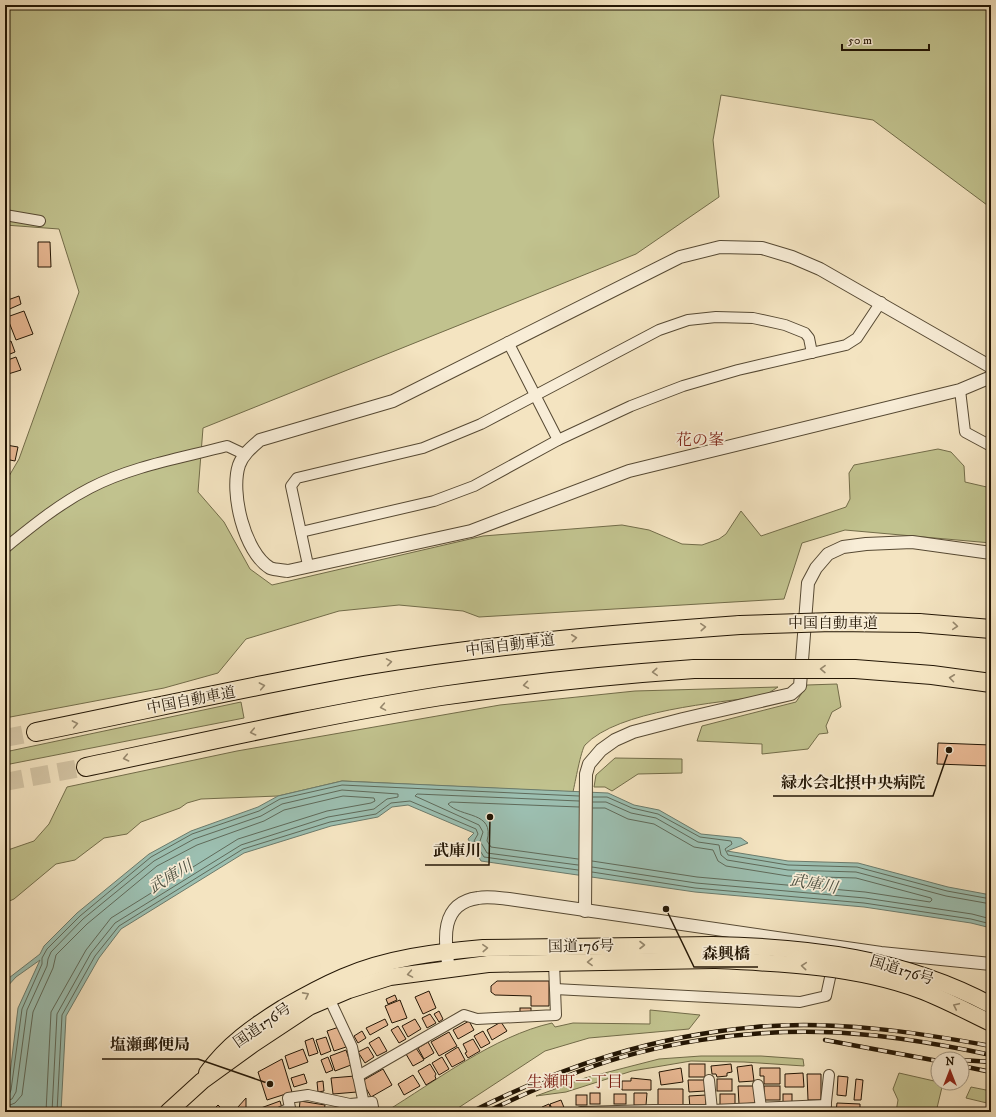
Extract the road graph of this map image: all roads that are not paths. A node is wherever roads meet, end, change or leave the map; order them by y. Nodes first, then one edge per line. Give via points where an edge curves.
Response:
1 (5, 215) edge
2 (40, 221) dead end
3 (881, 302) junction
4 (508, 342) junction
5 (812, 352) junction
6 (991, 367) edge
7 (991, 377) edge
8 (960, 390) junction
9 (535, 395) junction
10 (558, 440) junction
11 (991, 446) edge
12 (244, 454) junction
13 (300, 532) junction
14 (5, 548) edge
15 (991, 553) edge
16 (308, 565) junction
17 (991, 629) edge
18 (991, 683) edge
19 (36, 732) tunnel mouth
20 (86, 767) tunnel mouth
21 (585, 911) junction
22 (838, 946) junction
23 (446, 951) junction
24 (713, 953) junction
25 (554, 963) junction
26 (991, 964) edge
27 (449, 969) junction
28 (555, 989) junction
29 (329, 998) junction
30 (991, 1005) edge
31 (991, 1023) edge
32 (829, 1075) dead end
33 (358, 1076) junction
34 (710, 1080) dead end
35 (202, 1081) junction
36 (758, 1085) dead end
37 (364, 1104) junction
38 (761, 1108) junction
39 (825, 1109) edge
40 (712, 1110) junction
41 (689, 1111) edge
42 (168, 1112) edge
43 (281, 1112) edge
44 (374, 1112) edge
45 (581, 1112) edge
46 (629, 1112) edge

1 - 2 street
3 - 4 street via 820,268 792,257 762,248 720,247 680,257
3 - 5 street via 857,338 846,345
3 - 6 street
4 - 9 street
4 - 12 street via 393,401 260,440
5 - 9 street via 809,338 805,333 785,325 753,318 716,316 688,320 659,330
5 - 10 street via 683,386 631,406
7 - 8 street
8 - 11 street via 965,432
8 - 16 street via 630,471 471,531
9 - 10 street
9 - 13 street via 481,424 423,448 297,478 291,486
10 - 13 street via 474,486 434,501
12 - 14 street via 227,446 112,478 51,511
12 - 16 street via 236,479 235,493 250,542 259,557 271,568 288,571
13 - 16 street
15 - 21 street via 912,542 843,547 828,554 808,583 800,686 791,694 633,732 601,750 589,764 586,774
19 -> 17 highway, 中国自動車道, bridge via 362,666 454,652 605,635 740,625 832,622 919,623
18 -> 20 highway, bridge via 932,675 855,670 694,670 608,675 440,697 305,721
21 - 22 street
21 - 23 street via 509,899 479,897 468,900 455,909 450,918 446,930
22 - 26 street
22 - 28 street via 826,996 800,1002
23 -> 24 highway, 国道176号 via 583,945
23 - 27 street
35 -> 23 highway, 国道176号 via 220,1056 248,1032 305,996 343,977 387,963
24 -> 25 highway, 国道176号
24 - 30 highway, 国道176号, bridge via 765,946 821,951 870,960 924,976 967,992
31 -> 24 highway, 国道176号, bridge via 919,990 866,975
25 - 27 highway, 国道176号 via 488,964
25 - 28 street
27 -> 29 highway, 国道176号 via 390,977
28 - 33 street via 556,1015 477,1019 464,1015
29 - 33 street via 352,1047
29 - 35 highway, 国道176号 via 309,1007
32 - 39 street
33 - 37 street
34 - 40 street
35 - 42 highway, 国道176号
36 - 38 street
37 - 43 street via 350,1104 308,1095 288,1098 290,1108
37 - 44 street via 372,1102
38 - 39 street
38 - 40 street
40 - 41 street
41 - 46 street
45 - 46 street

